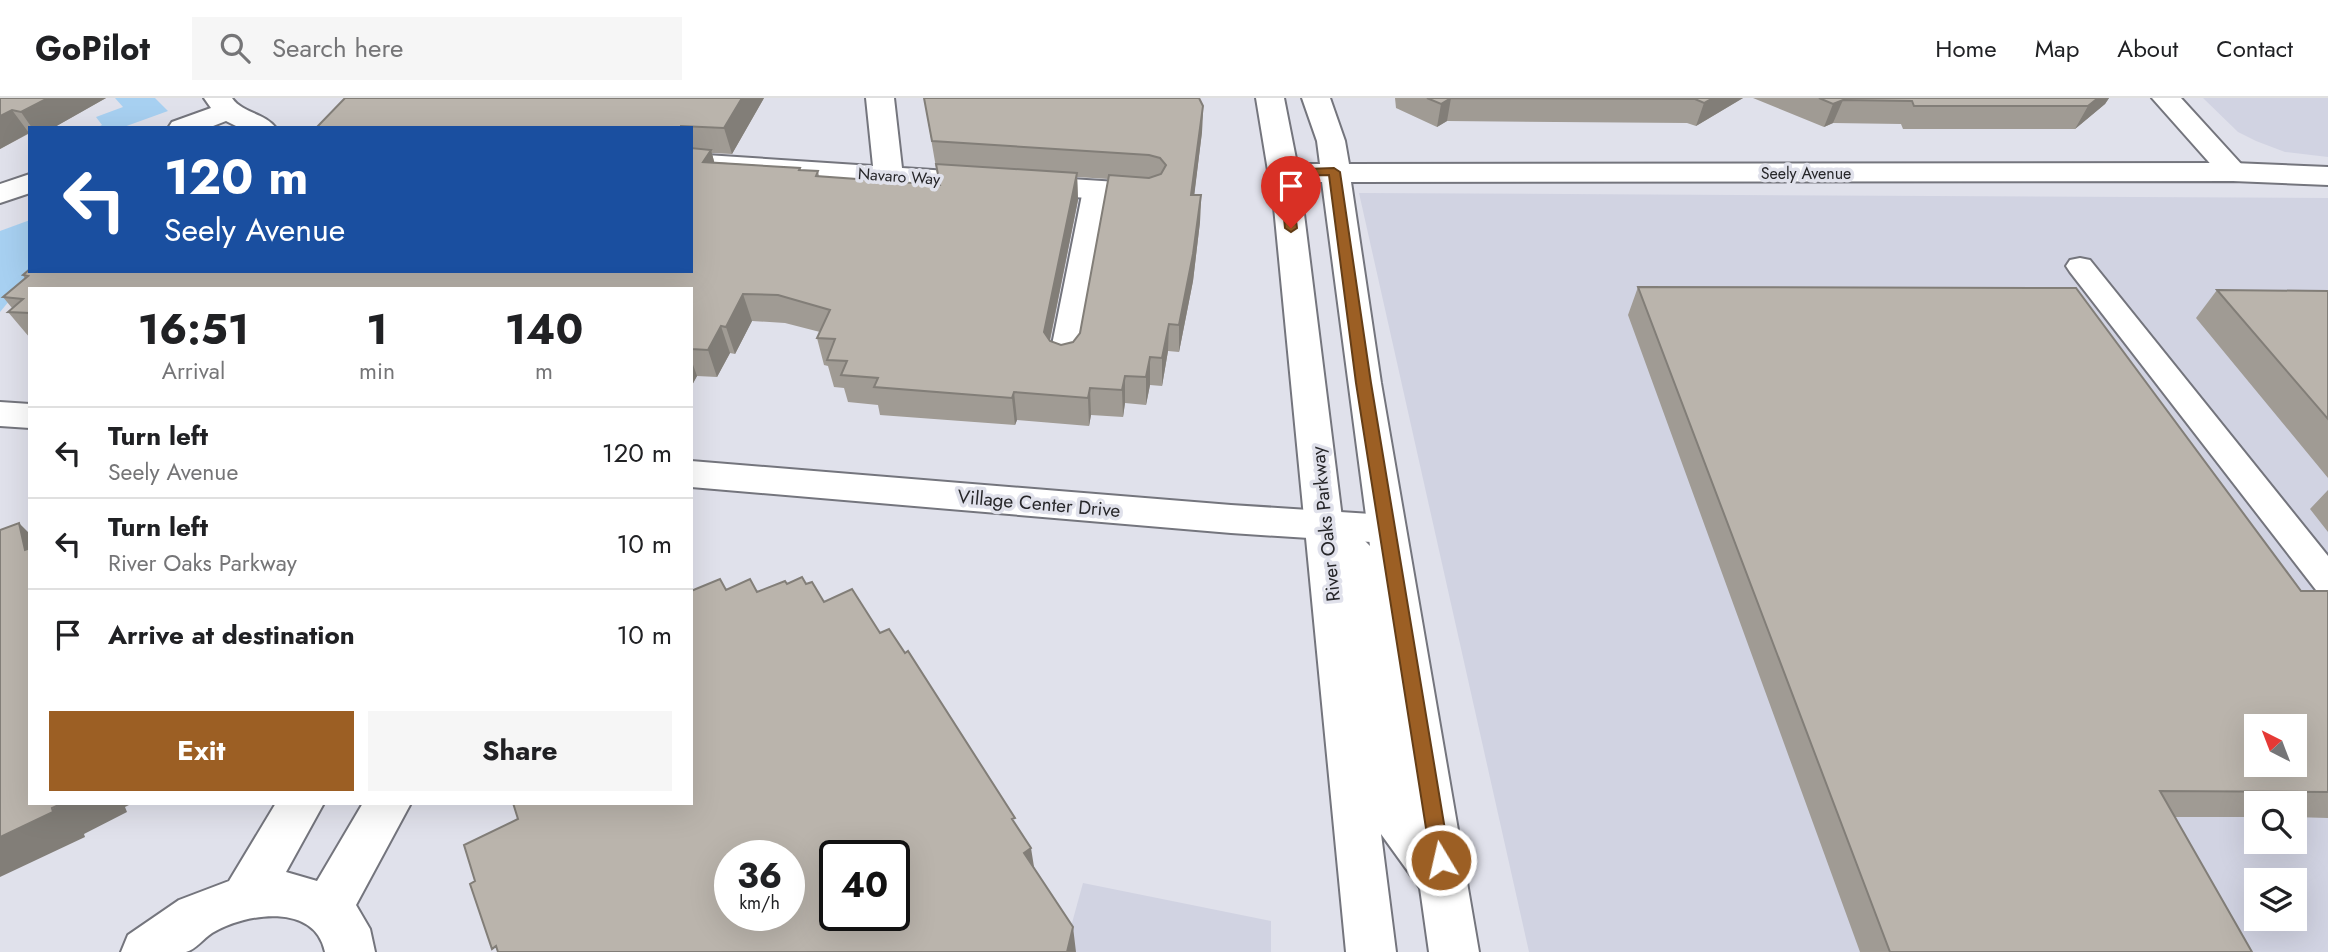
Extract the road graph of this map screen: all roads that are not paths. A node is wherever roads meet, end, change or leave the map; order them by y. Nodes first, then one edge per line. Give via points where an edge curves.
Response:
1 (880, 98) edge
2 (1270, 98) edge
3 (1316, 98) edge
4 (2166, 98) edge
5 (222, 105) edge
6 (185, 126) edge
7 (258, 126) edge
8 (693, 163) edge
9 (1334, 172) junction
10 (1284, 173) junction
11 (2233, 173) junction
12 (888, 176) junction
13 (2328, 176) edge
14 (28, 184) edge
15 (1096, 190) junction
16 (1149, 193) edge
17 (0, 194) edge
18 (2080, 265) dead end
19 (1064, 360) edge
20 (0, 414) edge
21 (28, 416) edge
22 (693, 474) edge
23 (1325, 524) junction
24 (1387, 529) junction
25 (2328, 581) edge
26 (300, 805) edge
27 (387, 805) edge
28 (1444, 882) junction
29 (246, 897) junction
30 (328, 909) junction
31 (146, 952) edge
32 (350, 952) edge
33 (1371, 952) edge
34 (1454, 952) edge

1 - 12 street
2 - 10 street, River Oaks Parkway
3 - 9 street via 1331,141
4 - 11 street
5 - 6 street
5 - 7 street
8 - 12 street, Navaro Way
9 - 10 street, Seely Avenue
9 - 11 street, Seely Avenue
9 - 24 street
10 - 23 street, River Oaks Parkway
11 - 13 street, Seely Avenue
12 - 15 street, Navaro Way
14 - 17 street
15 - 16 street, Navaro Way
15 - 19 lane
18 - 25 lane
20 - 21 street
22 - 23 street, Village Center Drive
23 - 24 street, Village Center Drive
23 - 28 street via 1364,564 1398,820
23 - 33 street, River Oaks Parkway
24 - 28 street
26 - 29 street
27 - 30 street
28 - 34 street
29 - 30 street via 292,894
29 - 31 street via 196,916
30 - 32 street via 345,929

